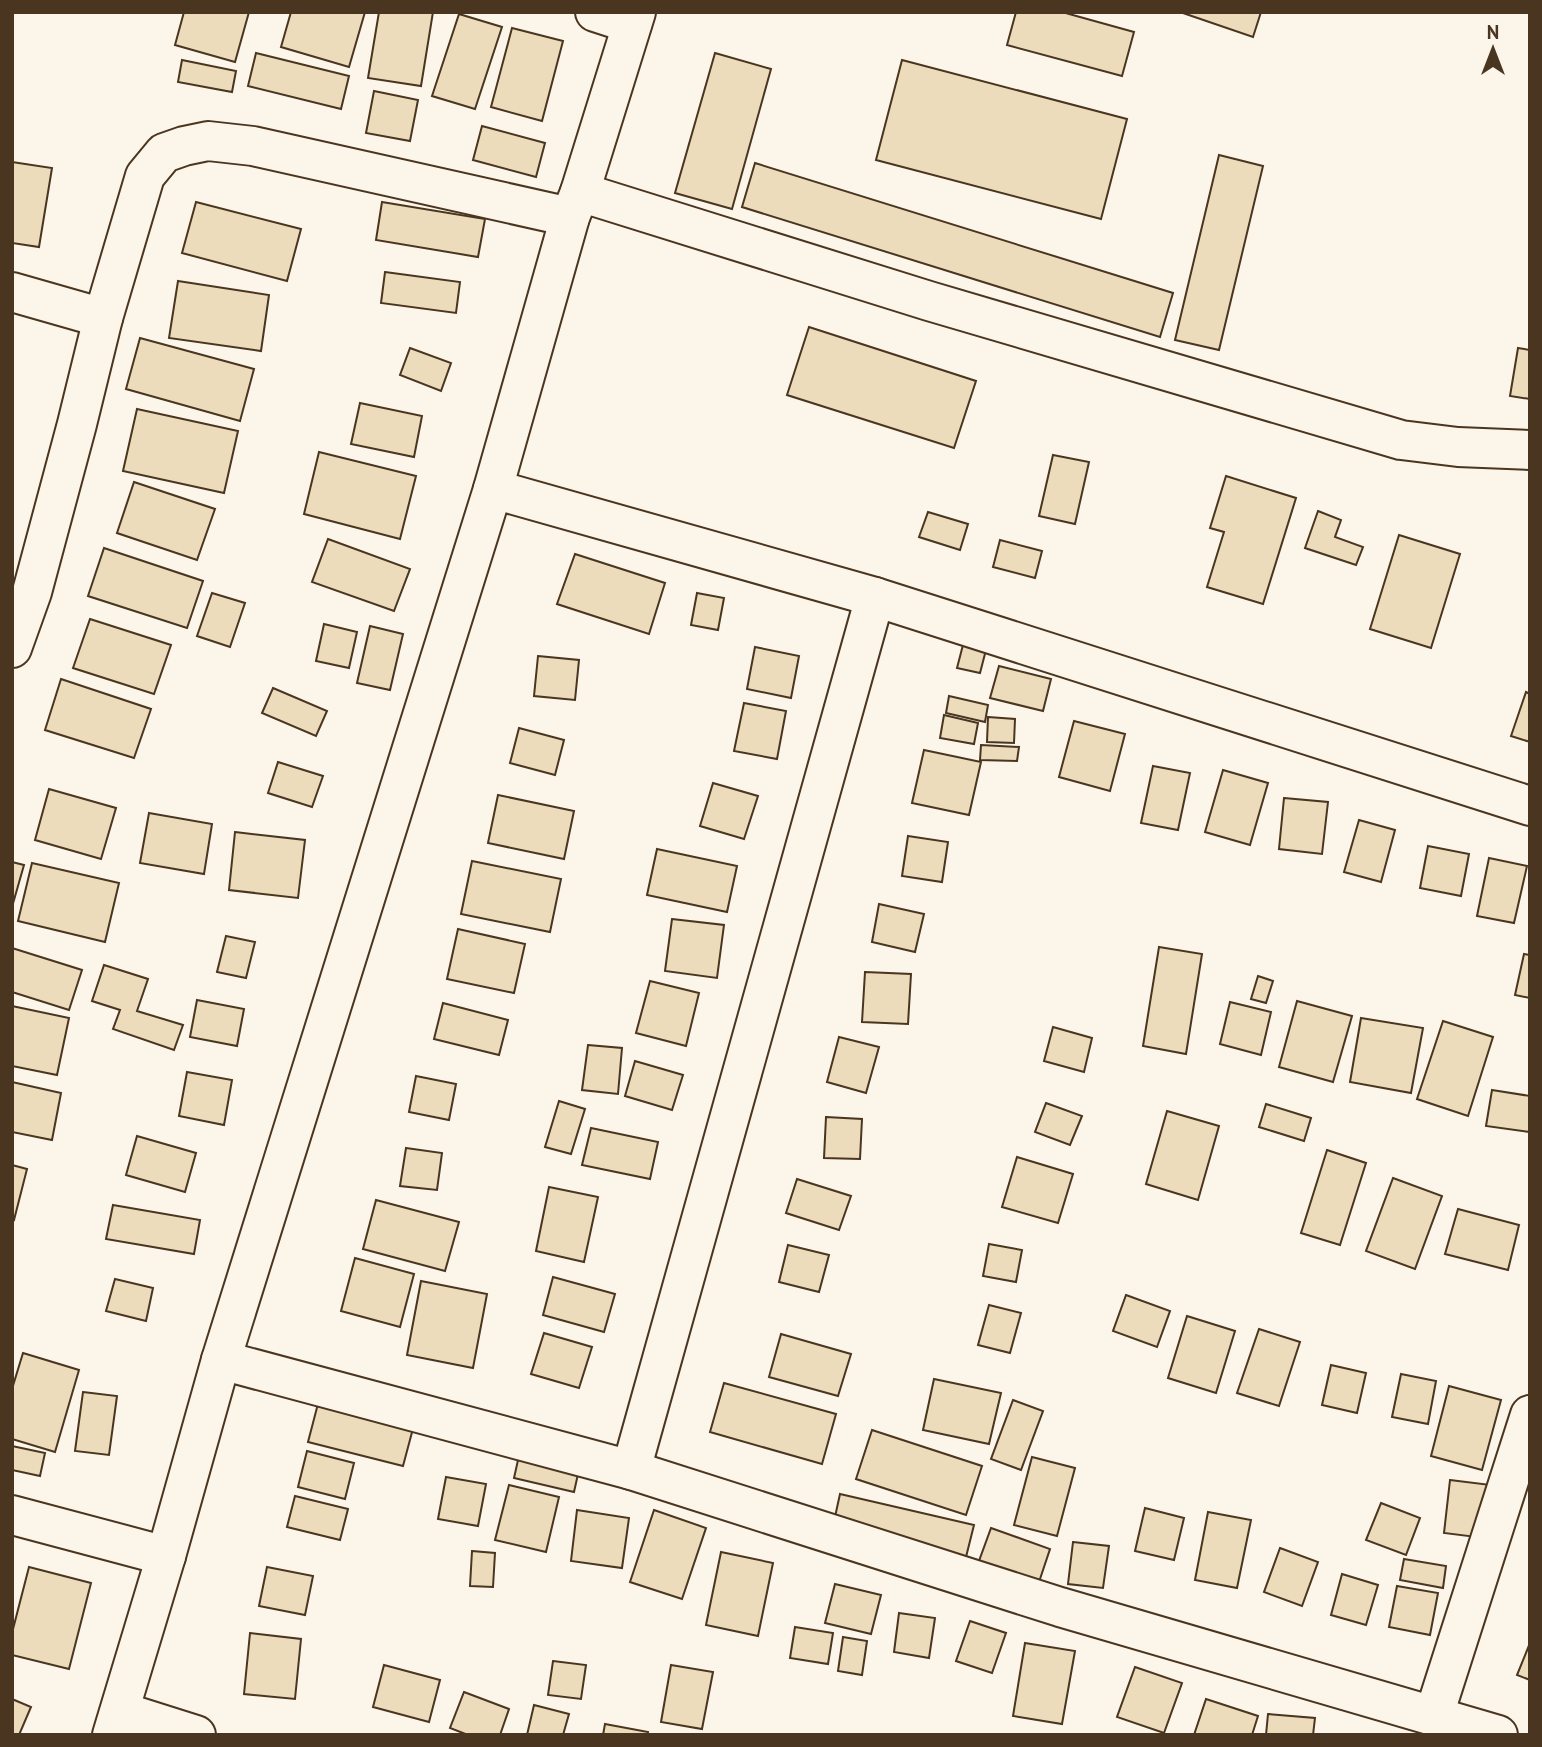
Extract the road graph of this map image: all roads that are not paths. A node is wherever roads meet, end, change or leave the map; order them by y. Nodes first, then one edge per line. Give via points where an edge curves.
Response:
1 (595, 12) edge
2 (634, 18) edge
3 (575, 205) junction
4 (12, 292) edge
5 (103, 318) junction
6 (1530, 450) edge
7 (493, 489) junction
8 (875, 597) junction
9 (12, 648) edge
10 (1530, 806) edge
11 (221, 1360) junction
12 (1530, 1415) edge
13 (631, 1470) junction
14 (12, 1515) edge
15 (166, 1556) junction
16 (1434, 1715) junction
17 (116, 1723) edge
18 (196, 1735) edge
19 (1498, 1735) edge

1 - 2 street
2 - 3 street
3 - 5 street via 253,146 208,141 184,146 164,153 145,176
3 - 6 street via 929,301 1401,440
3 - 7 street
4 - 5 street
5 - 9 street via 32,592
7 - 8 street
7 - 11 street
8 - 10 street
8 - 13 street
11 - 13 street
11 - 15 street
12 - 16 street
13 - 16 street via 1060,1607
14 - 15 street
15 - 17 street
16 - 19 street
17 - 18 street

